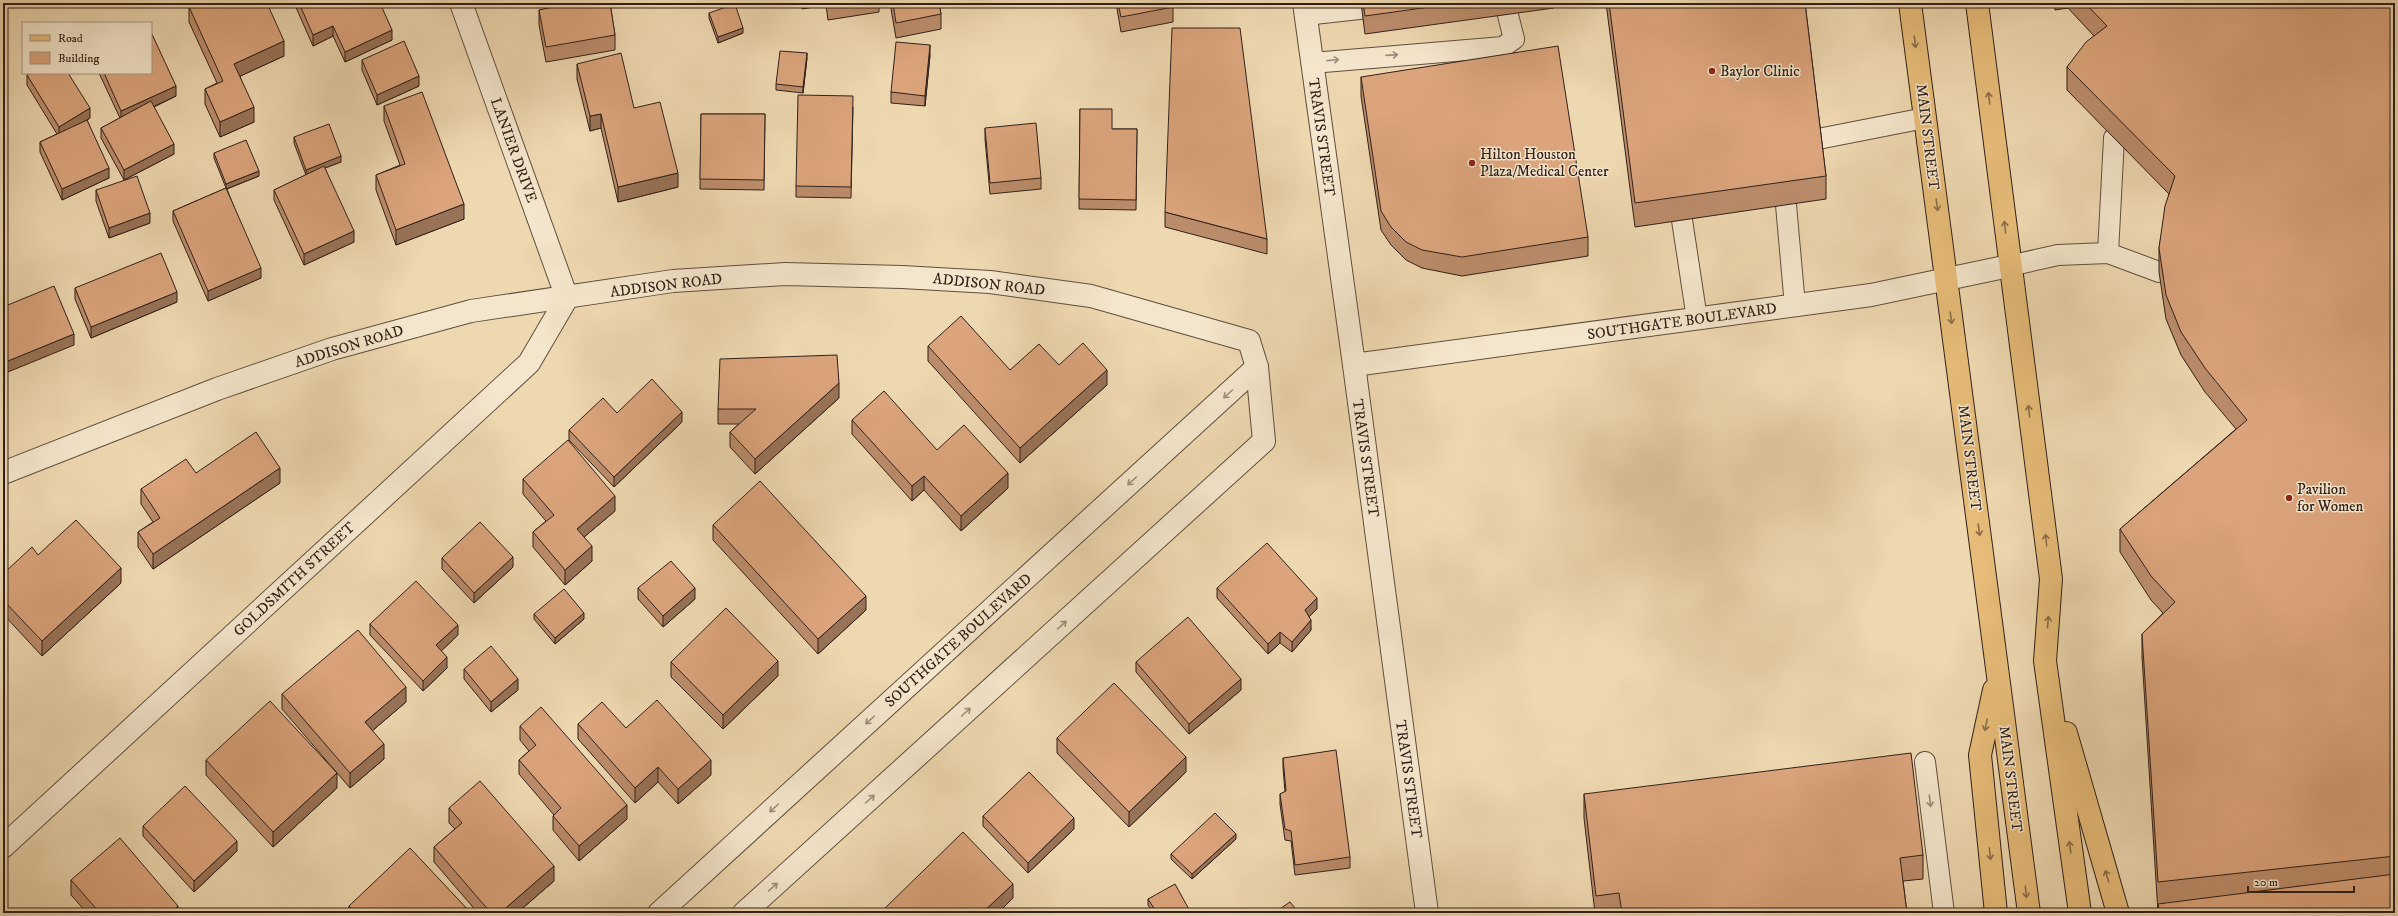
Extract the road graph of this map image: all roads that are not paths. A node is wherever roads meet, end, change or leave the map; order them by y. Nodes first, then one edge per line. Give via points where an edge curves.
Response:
1 (461, 3) edge
2 (1413, 3) edge
3 (1505, 3) edge
4 (1910, 3) edge
5 (1977, 3) edge
6 (1380, 5) edge
7 (1305, 9) edge
8 (1312, 63) junction
9 (1925, 118) junction
10 (2114, 138) edge
11 (1818, 139) edge
12 (1786, 205) edge
13 (1682, 220) edge
14 (2108, 253) junction
15 (2009, 266) junction
16 (2159, 272) edge
17 (1946, 280) junction
18 (567, 298) junction
19 (1795, 306) junction
20 (1697, 319) junction
21 (1354, 365) junction
22 (1257, 368) junction
23 (3, 472) edge
24 (2045, 661) junction
25 (1997, 673) junction
26 (1925, 762) dead end
27 (3, 847) edge
28 (659, 913) edge
29 (744, 913) edge
30 (1427, 913) edge
31 (1944, 913) edge
32 (1996, 913) edge
33 (2029, 913) edge
34 (2080, 913) edge
35 (2118, 913) edge

1 - 18 street, LANIER DRIVE
2 - 6 lane
8 -> 3 lane via 1503,47 1514,39
4 -> 9 main road, MAIN STREET
15 -> 5 main road
6 - 7 lane
7 - 8 street, TRAVIS STREET
8 - 21 street, TRAVIS STREET
9 - 11 lane
9 -> 17 main road, MAIN STREET
10 - 14 lane
12 - 19 lane
13 - 20 lane
14 - 15 lane via 2058,256
14 - 16 lane
15 - 17 street, SOUTHGATE BOULEVARD
24 -> 15 main road via 2051,579
17 - 19 street, SOUTHGATE BOULEVARD via 1871,295
17 -> 25 main road, MAIN STREET
18 - 22 street, ADDISON ROAD via 673,281 785,274 990,282 1091,296 1249,341
18 - 23 street, ADDISON ROAD via 471,311 332,349 217,389
18 - 27 street, GOLDSMITH STREET via 529,363
19 - 20 street, SOUTHGATE BOULEVARD
20 - 21 street, SOUTHGATE BOULEVARD
21 - 30 street, TRAVIS STREET
22 -> 28 street, SOUTHGATE BOULEVARD
29 -> 22 street, ADDISON ROAD via 1264,442
34 -> 24 main road
35 -> 24 main road
25 -> 32 main road via 1980,755
25 -> 33 main road, MAIN STREET
26 -> 31 lane

